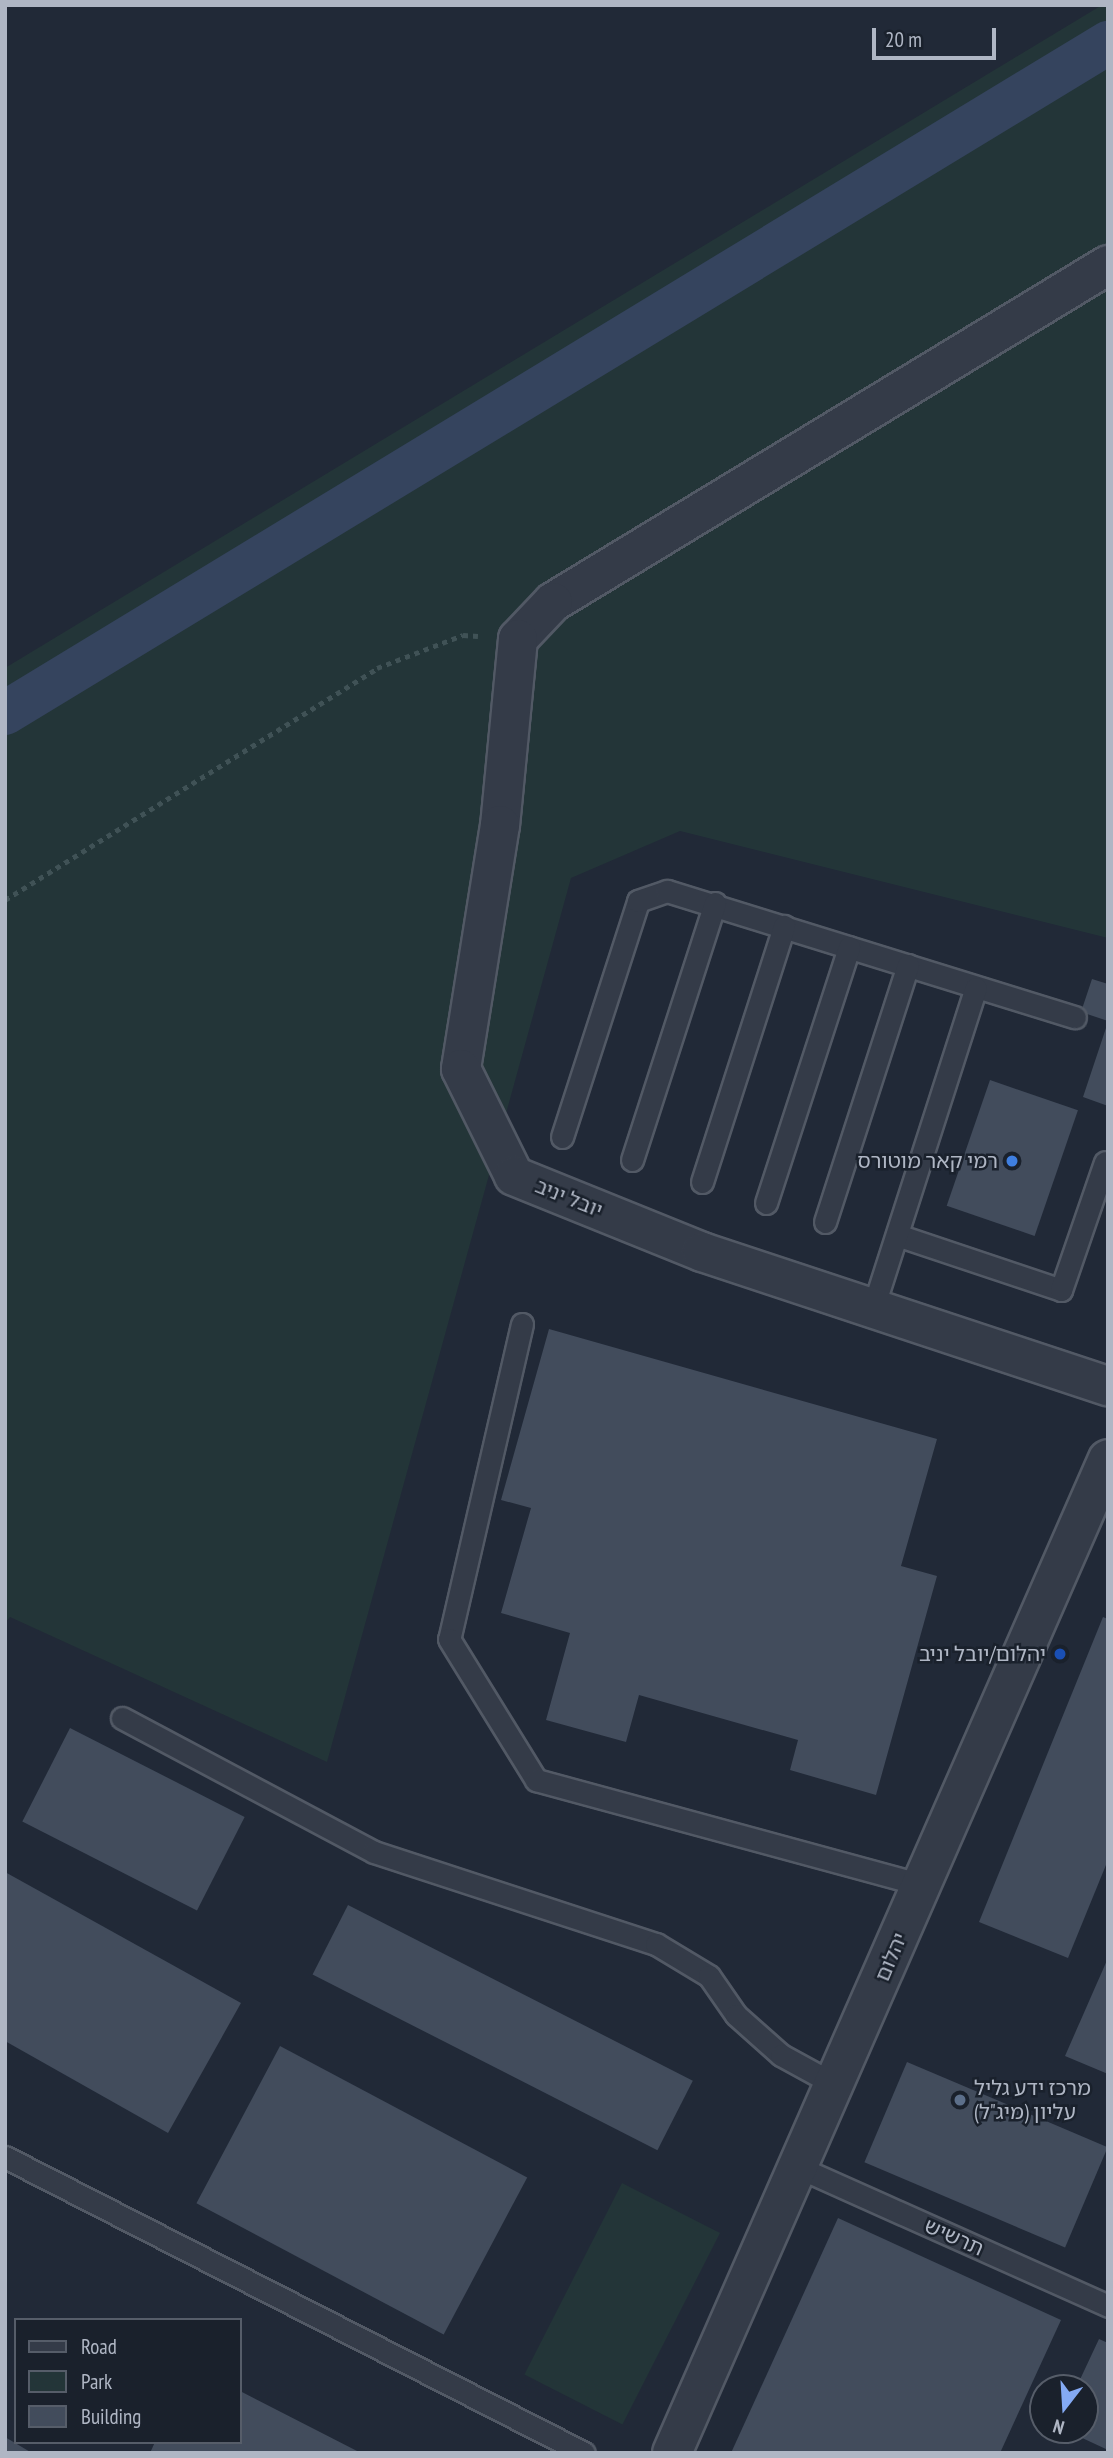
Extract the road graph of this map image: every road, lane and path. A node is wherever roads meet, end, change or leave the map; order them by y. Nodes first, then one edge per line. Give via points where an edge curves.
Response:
1 (1108, 265) edge
2 (518, 639) junction
3 (5, 900) edge
4 (715, 903) junction
5 (785, 926) junction
6 (849, 947) junction
7 (908, 965) junction
8 (976, 988) junction
9 (1075, 1017) dead end
10 (562, 1137) dead end
11 (632, 1160) dead end
12 (1105, 1162) dead end
13 (702, 1182) dead end
14 (766, 1203) dead end
15 (825, 1222) dead end
16 (897, 1235) junction
17 (873, 1308) junction
18 (522, 1324) dead end
19 (1108, 1386) edge
20 (1108, 1459) edge
21 (122, 1718) dead end
22 (923, 1885) junction
23 (836, 2085) junction
24 (5, 2157) edge
25 (800, 2168) junction
26 (1108, 2306) edge
27 (584, 2453) edge
28 (671, 2453) edge

1 - 2 street via 553,602
2 - 3 path via 463,635 377,668
2 - 17 street, יובל יניב via 500,825 461,1069 514,1176 702,1252
4 - 5 lane
4 - 10 lane via 667,891 638,901
4 - 11 lane
5 - 6 lane
5 - 13 lane
6 - 7 lane
6 - 14 lane
7 - 8 lane
7 - 15 lane
8 - 9 lane
8 - 16 lane
12 - 16 lane via 1061,1290
16 - 17 lane
17 - 19 street, יובל יניב
18 - 22 lane via 449,1639 536,1780
20 - 22 street, יהלום
21 - 23 lane via 374,1852 656,1944 709,1976 736,2015 781,2055
22 - 23 street, יהלום
23 - 25 street, יהלום
24 - 27 lane
25 - 26 lane, תרשיש
25 - 28 street, יהלום

